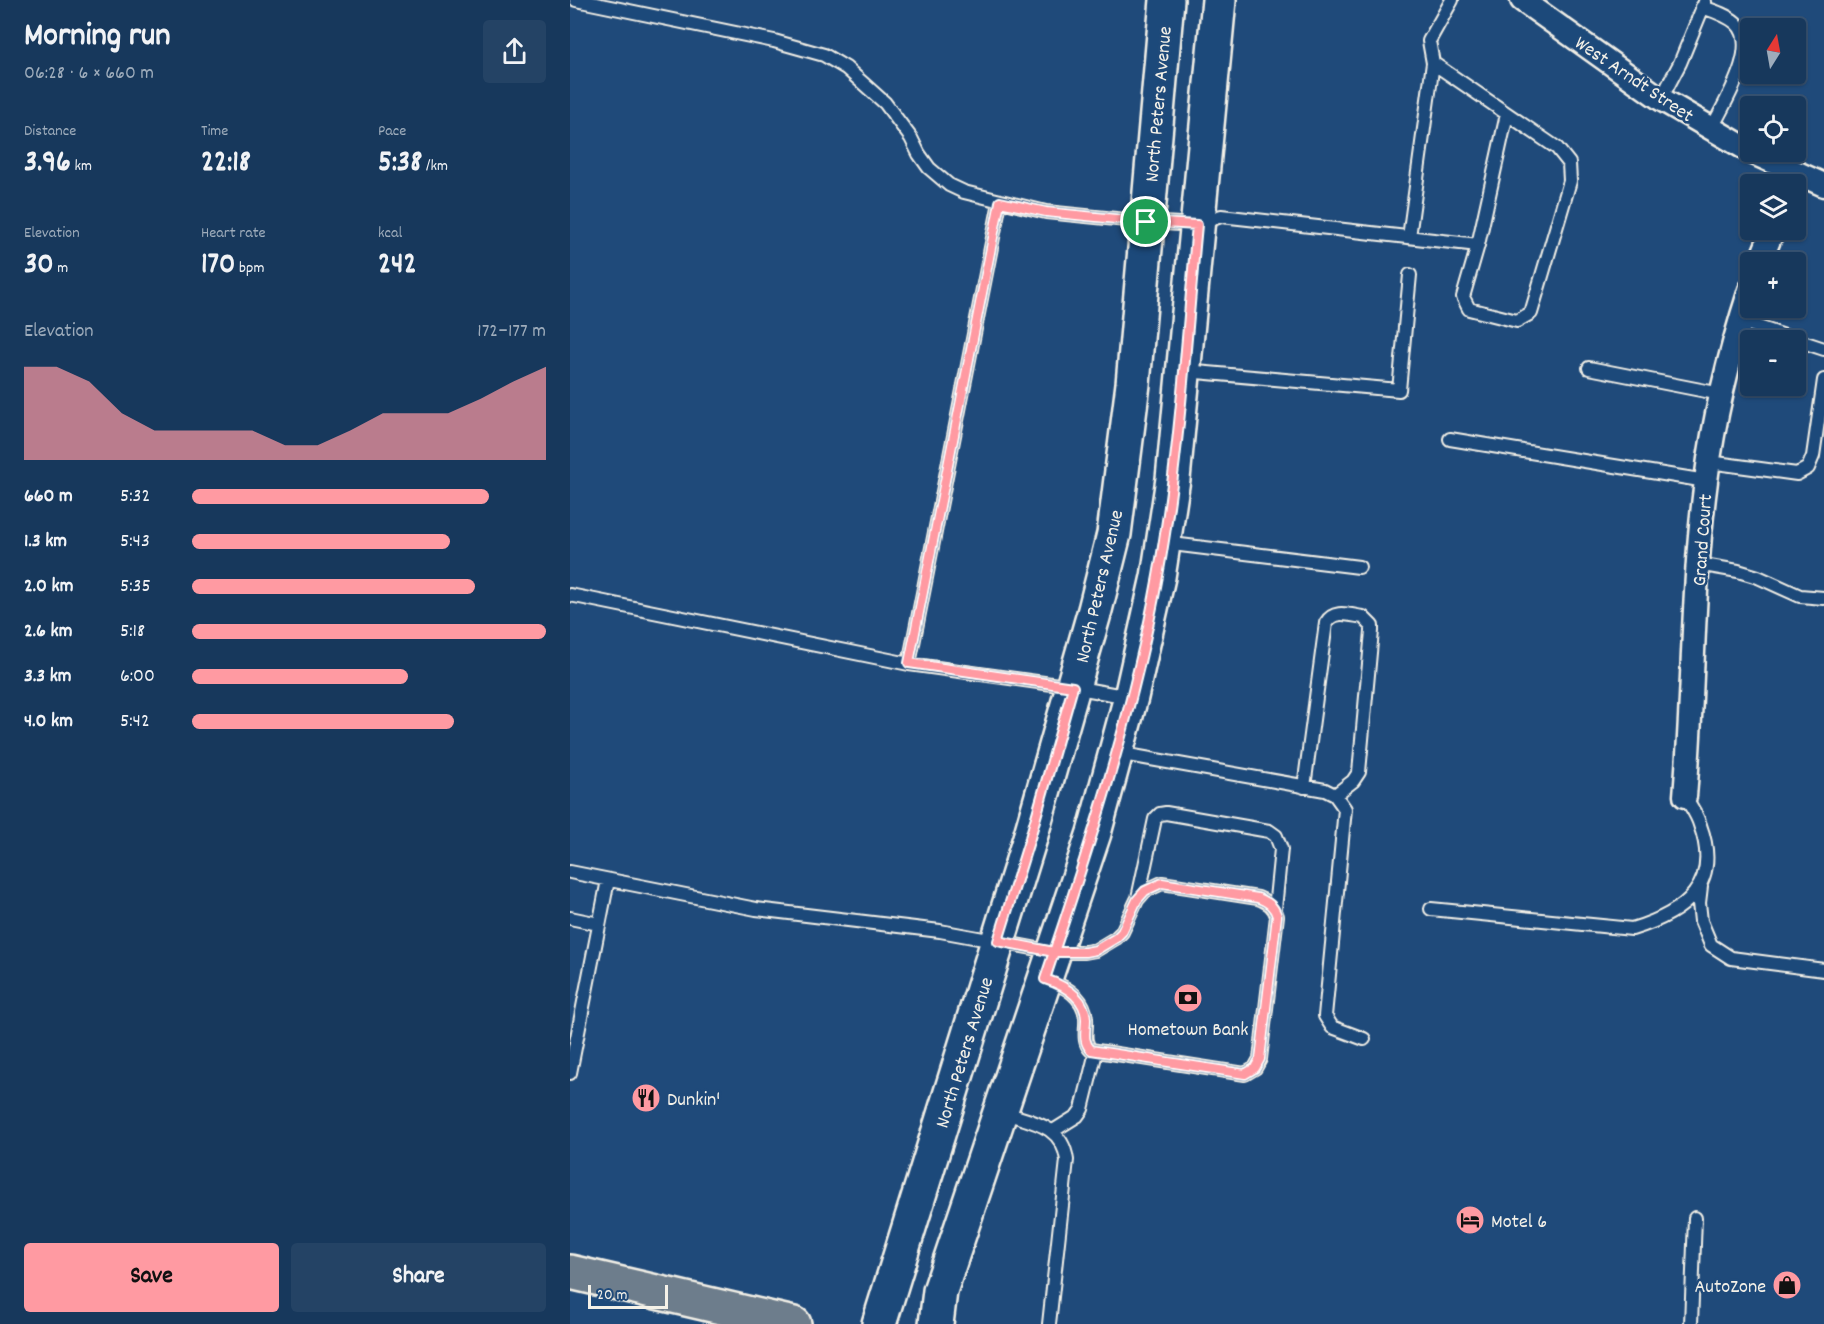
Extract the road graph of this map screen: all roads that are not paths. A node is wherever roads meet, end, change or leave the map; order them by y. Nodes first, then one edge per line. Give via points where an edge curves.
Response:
1 (576, 0) edge
2 (1167, 0) edge
3 (1219, 0) edge
4 (1452, 0) edge
5 (1522, 0) edge
6 (1704, 3) edge
7 (1433, 63) junction
8 (1661, 99) junction
9 (1507, 114) junction
10 (1711, 130) junction
11 (1740, 145) edge
12 (1769, 162) edge
13 (1788, 174) edge
14 (1806, 181) edge
15 (1824, 185) edge
16 (1000, 202) junction
17 (1146, 222) junction
18 (1197, 225) junction
19 (1409, 237) junction
20 (1478, 245) junction
21 (1410, 275) dead end
22 (1741, 318) edge
23 (1740, 321) junction
24 (1824, 349) edge
25 (1588, 368) dead end
26 (1184, 371) junction
27 (1824, 380) edge
28 (1721, 394) junction
29 (1450, 439) dead end
30 (1707, 471) junction
31 (1163, 543) junction
32 (1698, 564) junction
33 (1359, 567) dead end
34 (570, 595) edge
35 (1824, 598) edge
36 (909, 663) junction
37 (1073, 687) junction
38 (1131, 697) junction
39 (1116, 753) junction
40 (1304, 787) junction
41 (1335, 795) junction
42 (1685, 796) joint
43 (570, 872) edge
44 (608, 880) junction
45 (1701, 886) junction
46 (1137, 900) junction
47 (1275, 909) junction
48 (1431, 909) dead end
49 (570, 918) edge
50 (599, 924) junction
51 (998, 941) junction
52 (1049, 965) junction
53 (1824, 970) edge
54 (1364, 1039) dead end
55 (1096, 1052) junction
56 (570, 1073) edge
57 (1002, 1112) junction
58 (1053, 1131) junction
59 (1695, 1218) dead end
60 (574, 1268) edge
61 (794, 1324) edge
62 (879, 1324) edge
63 (936, 1324) edge
64 (1049, 1324) edge
65 (1691, 1324) edge

1 - 16 lane via 824,55 846,68 885,103 941,180 964,192
2 - 17 main road, North Peters Avenue
3 - 18 main road
4 - 7 lane via 1429,41
5 - 8 street, West Arndt Street
6 - 8 lane
6 - 10 lane via 1738,24 1745,35 1746,49
7 - 9 lane
7 - 19 lane
8 - 10 street, West Arndt Street
9 - 20 lane
9 - 20 lane via 1557,148 1569,163 1570,181 1531,313 1517,321 1469,309 1463,297
10 - 11 street, West Arndt Street
12 - 13 street, West Arndt Street
14 - 15 street, West Arndt Street
16 - 17 lane via 1046,212
16 - 36 lane
17 - 18 lane
17 - 37 main road, North Peters Avenue via 1114,534
18 - 19 lane via 1221,216
18 - 26 main road
19 - 20 lane
21 - 26 lane via 1399,390
22 - 23 street, Grand Court
23 - 24 lane
23 - 28 street, Grand Court
25 - 28 lane
26 - 31 main road
27 - 30 lane via 1808,468 1797,474
28 - 30 street, Grand Court
29 - 30 lane
30 - 32 street, Grand Court
31 - 33 lane
31 - 38 main road
32 - 35 lane via 1758,577 1800,596
32 - 42 street, Grand Court
34 - 36 lane
36 - 37 lane
37 - 38 lane
37 - 51 main road, North Peters Avenue
38 - 39 main road
39 - 40 lane
39 - 52 main road via 1094,833
40 - 41 lane
40 - 41 lane via 1326,623 1337,614 1363,616 1372,632 1359,772
41 - 54 lane via 1345,809 1325,1016 1332,1027
42 - 45 lane via 1698,818 1705,843
43 - 44 lane
44 - 50 lane
44 - 51 lane via 756,909
45 - 48 lane via 1658,921 1632,929
45 - 53 lane via 1701,921 1711,945 1731,958
46 - 47 lane via 1162,883 1258,898
46 - 47 lane via 1155,819 1166,813 1269,831 1276,836 1281,849
46 - 52 lane via 1116,938 1096,950
47 - 55 lane via 1260,1059 1250,1072
49 - 50 lane
50 - 56 lane
51 - 52 lane
51 - 62 main road, North Peters Avenue
52 - 55 lane via 1075,995 1086,1016 1087,1046
52 - 57 main road
55 - 58 lane via 1082,1109
57 - 58 lane
57 - 63 main road via 940,1291
58 - 64 lane via 1062,1140 1068,1160
59 - 65 lane
60 - 61 main road

